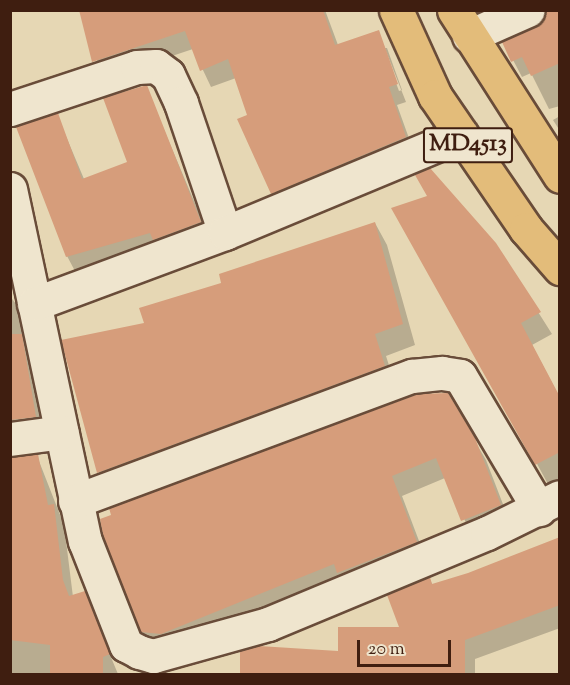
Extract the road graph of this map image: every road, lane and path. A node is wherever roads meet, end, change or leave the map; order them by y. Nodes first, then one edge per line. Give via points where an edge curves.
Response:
1 (396, 10) edge
2 (528, 10) edge
3 (461, 23) edge
4 (10, 109) edge
5 (461, 135) junction
6 (560, 176) edge
7 (10, 189) edge
8 (225, 233) junction
9 (560, 268) edge
10 (34, 304) junction
11 (62, 432) junction
12 (10, 439) edge
13 (75, 501) junction
14 (549, 503) edge

1 - 5 main road, MD4513 via 435,96
2 - 3 street
3 - 6 main road, MD4513
4 - 8 street via 137,67 156,66 168,75 181,103
5 - 8 street
5 - 9 main road, MD4513
7 - 10 street
8 - 10 street
10 - 11 street
11 - 12 street
11 - 13 street
13 - 14 street via 411,376 442,373 460,376
13 - 14 street via 126,645 153,656 268,624

